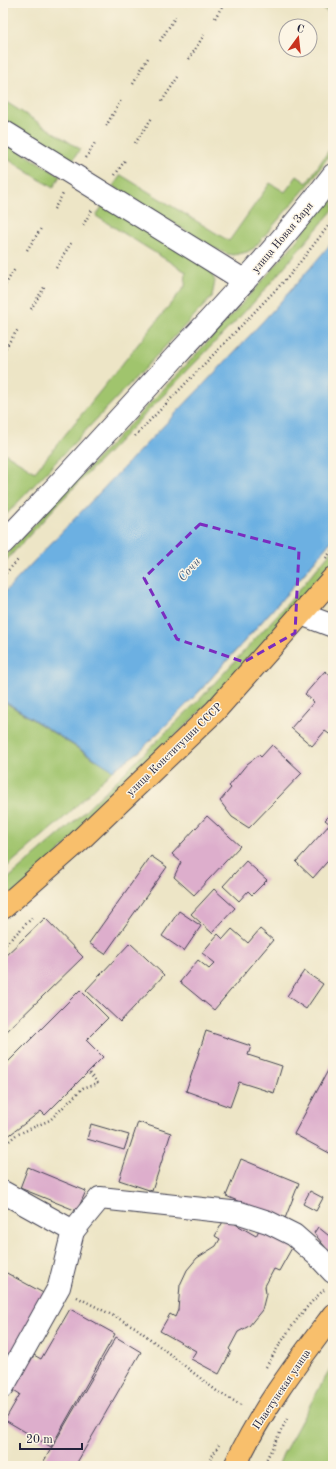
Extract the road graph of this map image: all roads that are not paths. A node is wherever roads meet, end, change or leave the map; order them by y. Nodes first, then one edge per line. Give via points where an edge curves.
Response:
1 (3, 131) edge
2 (333, 175) edge
3 (245, 281) junction
4 (3, 544) edge
5 (333, 578) edge
6 (301, 614) junction
7 (333, 626) edge
8 (3, 908) edge
9 (3, 1192) edge
10 (73, 1231) junction
11 (333, 1272) edge
12 (333, 1315) edge
13 (3, 1387) edge
14 (235, 1466) edge

1 - 3 street
2 - 3 street, улица Новая Заря
3 - 4 street, улица Новая Заря
5 - 6 main road, улица Конституции СССР
6 - 7 street
6 - 8 main road, улица Конституции СССР via 215,711 78,842
9 - 10 street
10 - 11 street via 100,1198 240,1213 268,1222 294,1235
10 - 13 street via 59,1287
12 - 14 main road, Пластунская улица via 290,1372 246,1442

